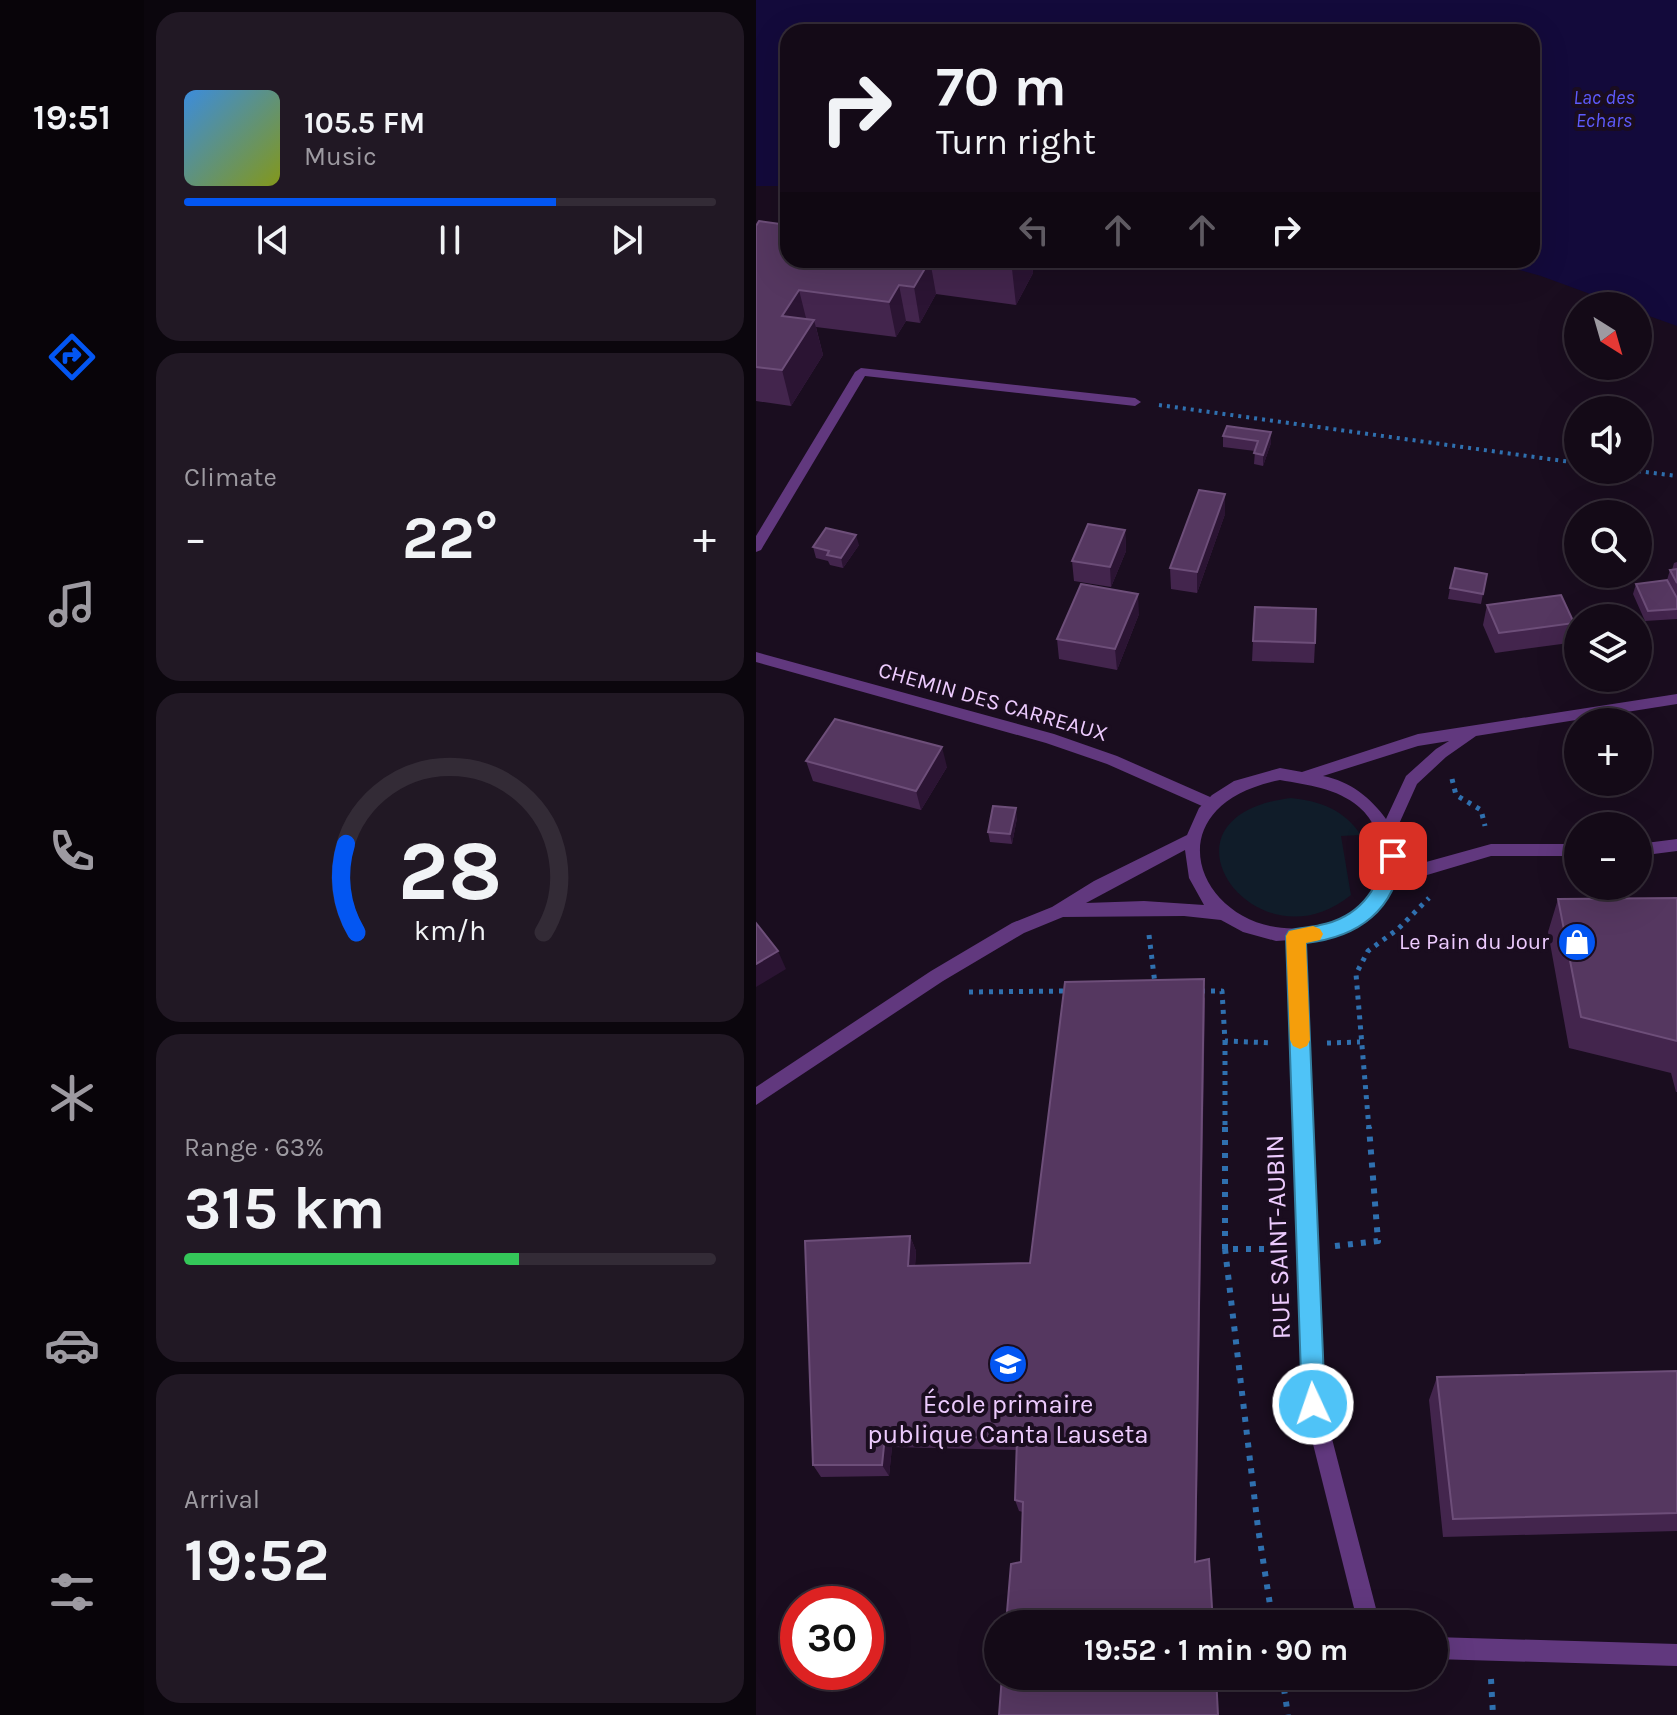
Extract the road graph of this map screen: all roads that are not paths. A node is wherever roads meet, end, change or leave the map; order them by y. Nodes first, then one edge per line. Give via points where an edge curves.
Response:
1 (1135, 402) road end
2 (756, 547) edge
3 (756, 657) edge
4 (1677, 699) edge
5 (1478, 732) junction
6 (1307, 775) junction
7 (1211, 804) junction
8 (1388, 832) junction
9 (1191, 840) junction
10 (1677, 845) edge
11 (1652, 848) edge
12 (1564, 850) edge
13 (1390, 879) junction
14 (1058, 912) junction
15 (1225, 914) junction
16 (1296, 936) junction
17 (756, 1097) edge
18 (1365, 1610) edge
19 (1448, 1649) edge
20 (1677, 1655) edge

1 - 2 street via 861,372
3 - 7 street, CHEMIN DES CARREAUX via 1049,738
4 - 5 street
5 - 6 street via 1418,740
5 - 8 street via 1441,753 1411,780
6 - 7 street via 1255,779
6 - 8 street via 1348,789 1379,816
7 - 9 street
8 - 13 street
9 - 14 street
9 - 15 street via 1196,880
10 - 11 street
12 - 13 street via 1491,850
13 - 16 street via 1372,905 1345,925
14 - 15 street via 1145,907
14 - 17 street via 1018,928 937,976
15 - 16 street via 1270,934
16 - 18 street, RUE SAINT-AUBIN via 1313,1404
19 - 20 street

